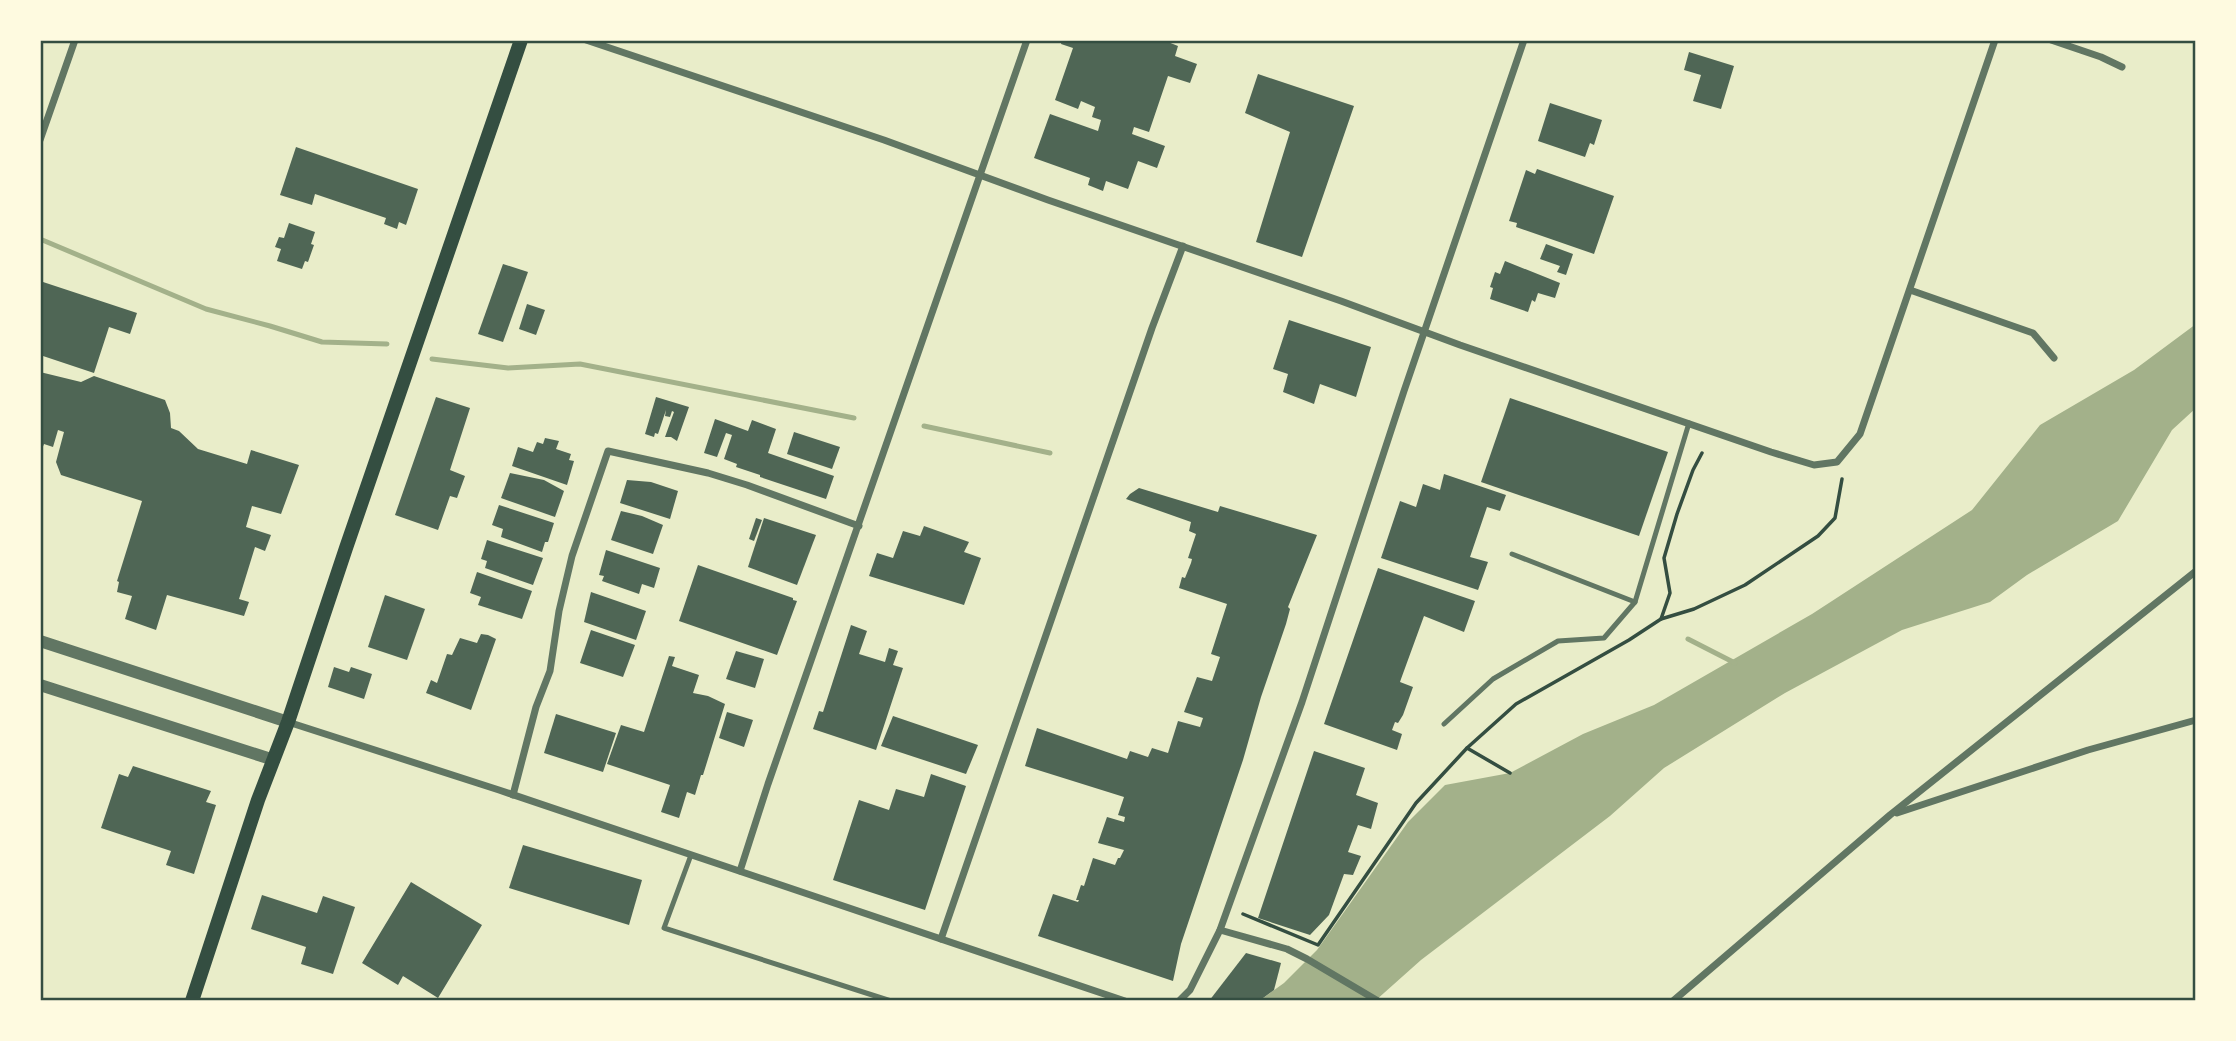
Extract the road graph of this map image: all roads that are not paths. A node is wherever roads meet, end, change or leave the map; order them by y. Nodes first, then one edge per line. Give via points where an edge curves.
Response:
1 (75, 40) edge
2 (521, 40) edge
3 (586, 40) edge
4 (1027, 40) edge
5 (1524, 40) edge
6 (1995, 40) edge
7 (2051, 40) edge
8 (2122, 67) dead end
9 (40, 141) edge
10 (981, 174) junction
11 (1183, 246) junction
12 (1910, 290) junction
13 (1425, 332) junction
14 (2054, 358) dead end
15 (1689, 423) junction
16 (859, 526) junction
17 (1512, 554) dead end
18 (2196, 571) edge
19 (1634, 602) junction
20 (40, 640) edge
21 (40, 685) edge
22 (2196, 720) edge
23 (288, 722) junction
24 (1444, 724) dead end
25 (274, 760) junction
26 (513, 795) junction
27 (1890, 815) junction
28 (691, 855) junction
29 (740, 871) junction
30 (1220, 930) junction
31 (941, 939) junction
32 (192, 1001) edge
33 (891, 1001) edge
34 (1125, 1001) edge
35 (1179, 1001) edge
36 (1378, 1001) edge
37 (1673, 1001) edge

1 - 9 street
2 - 23 main road
3 - 10 street
4 - 10 street
5 - 13 street
6 - 12 street
7 - 8 street
10 - 11 street
10 - 16 street
11 - 13 street
11 - 31 street
12 - 14 street via 2033,333
12 - 15 street via 1860,433 1837,462 1814,465
13 - 15 street
13 - 30 street
15 - 19 lane
16 - 26 street via 708,473 608,451 572,556 550,671
16 - 29 street
17 - 19 lane
18 - 27 street
19 - 24 lane via 1604,638 1558,641 1493,679
20 - 23 street
21 - 25 street
22 - 27 street
23 - 25 main road
23 - 26 street
25 - 32 main road
26 - 28 street
27 - 37 street
28 - 29 street
28 - 33 lane via 664,928
29 - 31 street
30 - 35 street via 1190,990
30 - 36 street via 1307,959
31 - 34 street

